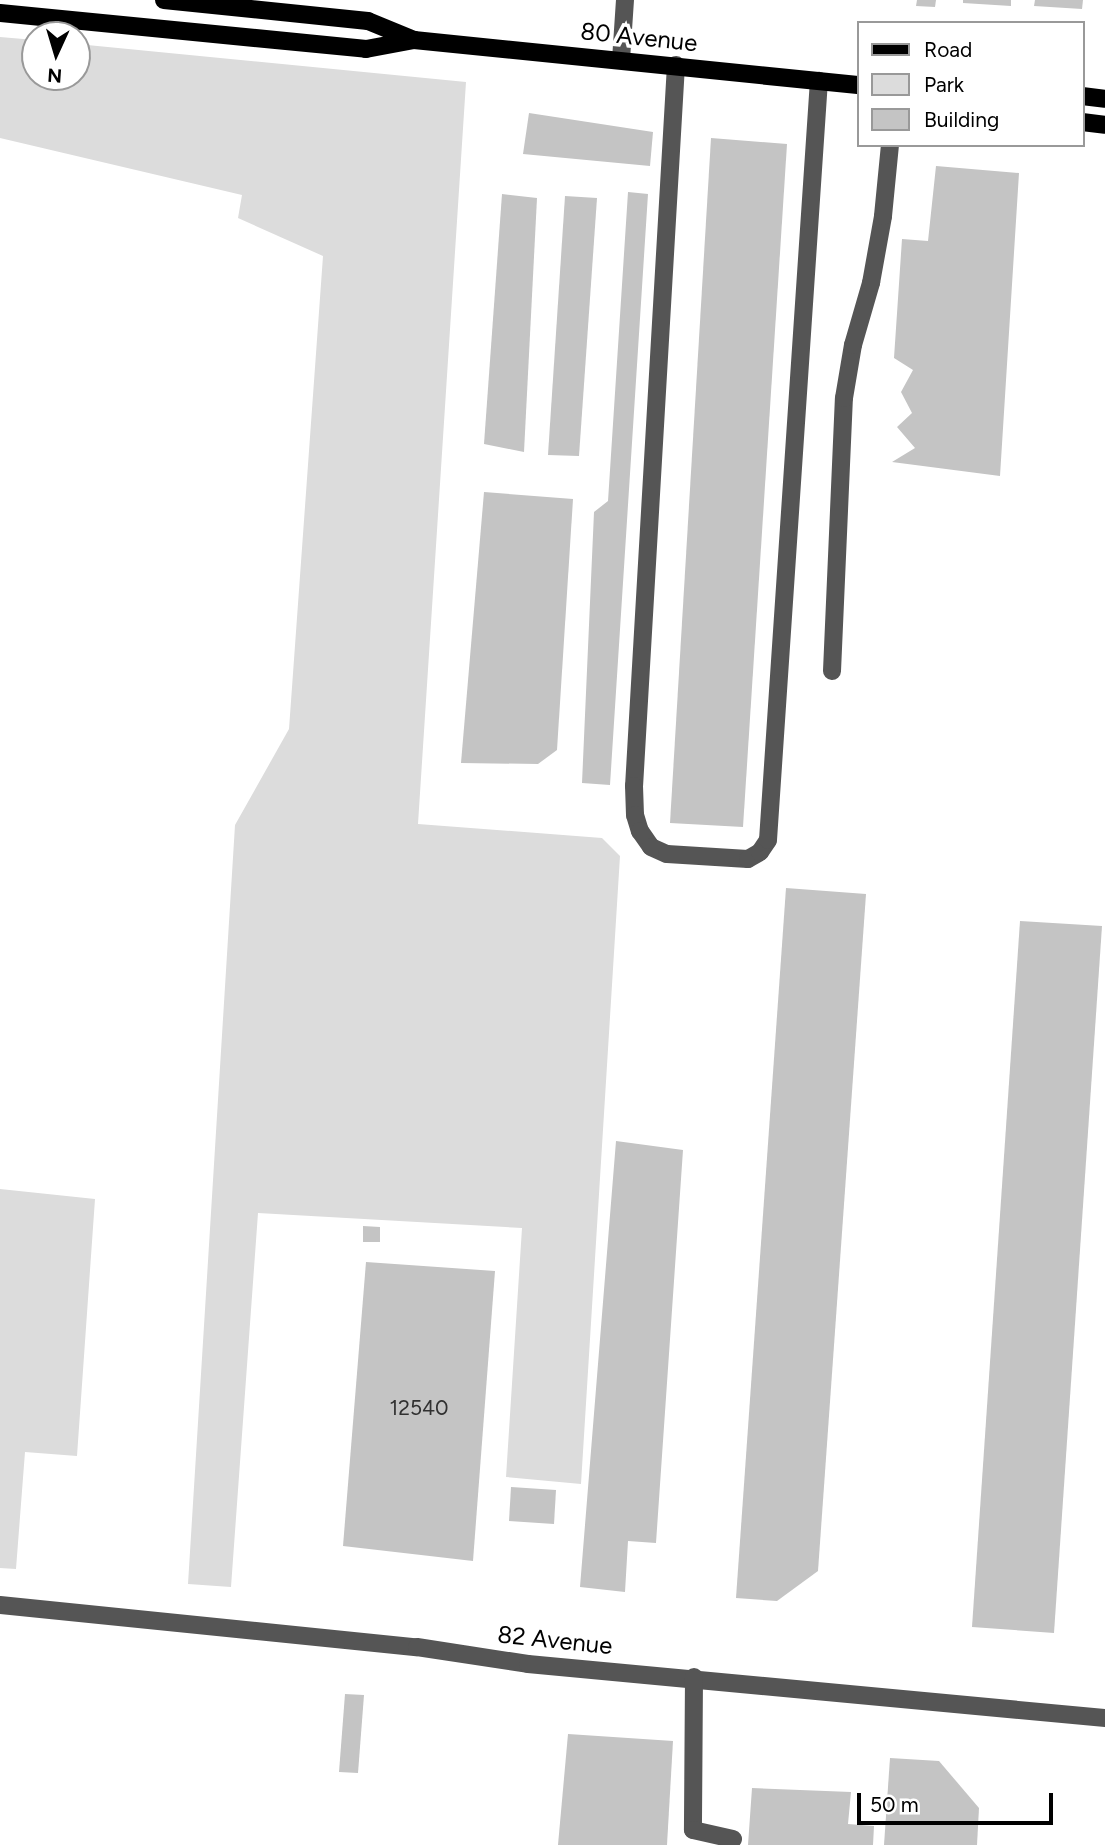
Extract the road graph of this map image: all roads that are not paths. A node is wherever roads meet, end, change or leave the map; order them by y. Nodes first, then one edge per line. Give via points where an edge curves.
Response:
1 (164, 0) edge
2 (625, 0) edge
3 (0, 13) edge
4 (414, 40) junction
5 (621, 60) junction
6 (676, 65) junction
7 (819, 81) junction
8 (856, 85) edge
9 (1084, 96) edge
10 (1105, 99) edge
11 (1084, 122) edge
12 (1105, 125) edge
13 (890, 147) edge
14 (832, 671) dead end
15 (0, 1605) edge
16 (694, 1677) junction
17 (1105, 1718) edge
18 (733, 1839) dead end

1 - 4 main road, 80 Avenue via 368,21
2 - 5 street
3 - 4 main road, 80 Avenue via 366,49
4 - 5 main road, 80 Avenue
5 - 6 main road, 80 Avenue
6 - 7 main road, 80 Avenue
6 - 7 street via 634,786 640,831 651,847 667,853 748,859 768,840
7 - 8 main road, 80 Avenue
9 - 10 main road
11 - 12 main road
13 - 14 street via 883,216 844,398
15 - 16 street, 82 Avenue via 417,1647 528,1664
16 - 17 street, 82 Avenue
16 - 18 street via 692,1830

